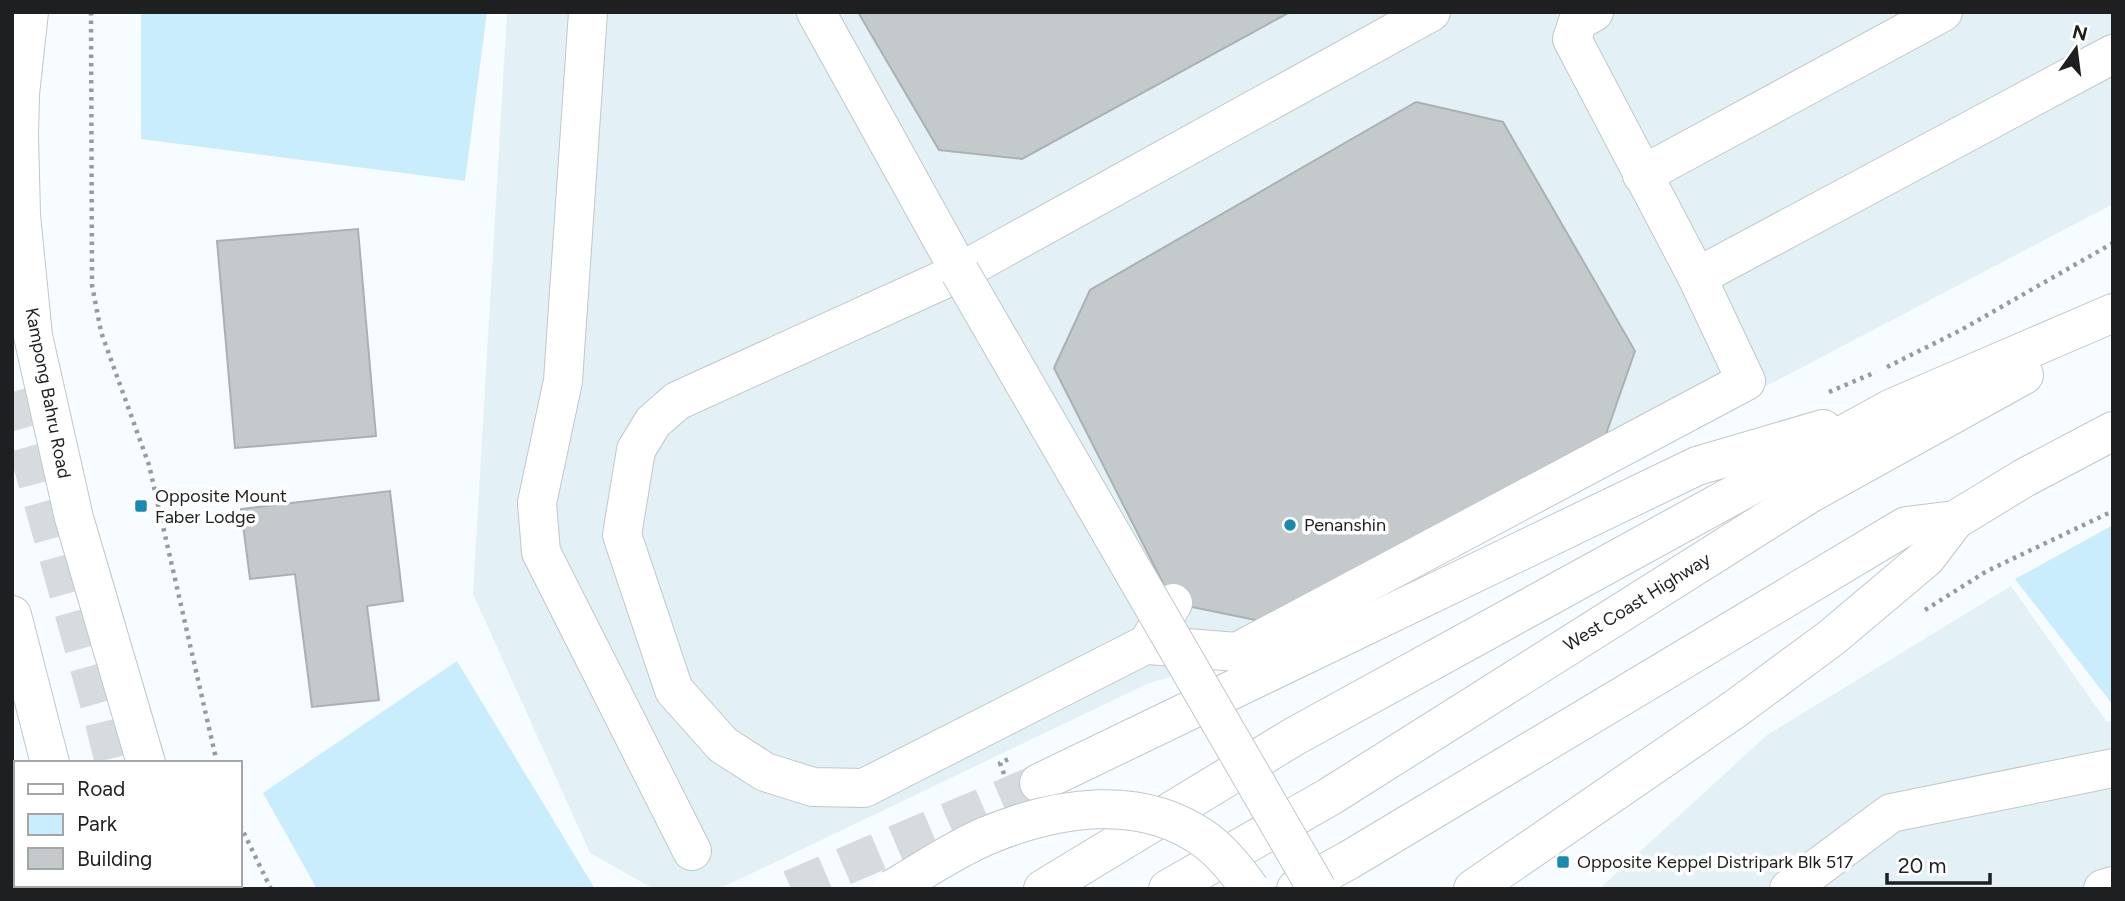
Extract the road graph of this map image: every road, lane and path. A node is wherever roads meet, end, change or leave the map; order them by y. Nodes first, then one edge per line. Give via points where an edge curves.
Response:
1 (29, 12) edge
2 (91, 12) edge
3 (587, 12) edge
4 (816, 12) edge
5 (1431, 12) edge
6 (1594, 12) edge
7 (1944, 12) edge
8 (17, 53) edge
9 (2112, 57) edge
10 (1642, 175) junction
11 (960, 272) junction
12 (1698, 277) junction
13 (2113, 313) edge
14 (2113, 326) edge
15 (1892, 408) junction
16 (2113, 431) edge
17 (1955, 520) junction
18 (1173, 603) dead end
19 (12, 615) edge
20 (1147, 645) junction
21 (49, 761) edge
22 (145, 761) edge
23 (217, 761) edge
24 (2113, 768) edge
25 (1038, 783) tunnel mouth
26 (242, 829) edge
27 (692, 851) dead end
28 (2113, 886) edge
29 (271, 889) edge
30 (892, 889) edge
31 (1043, 889) edge
32 (1168, 889) edge
33 (1250, 889) edge
34 (1296, 889) edge
35 (1317, 889) edge
36 (1473, 889) edge
37 (1789, 889) edge
38 (2103, 889) edge

1 - 8 main road, Kampong Bahru Road
2 - 23 path via 92,285 101,332 149,465
3 - 27 main road via 563,381 537,503 541,552
4 - 11 main road
5 - 11 main road
6 - 10 main road via 1578,21 1572,39
7 - 10 main road
8 - 22 main road, Kampong Bahru Road via 21,215 33,336 74,518
9 - 12 main road
10 - 12 main road
11 - 20 main road via 677,401 653,422 636,450 622,535 674,690 723,745 765,772 813,787 864,788
11 - 35 main road, bridge
12 - 20 main road via 1746,381 1237,652
13 - 15 main road
14 - 32 main road, West Coast Highway via 1809,494 1328,797
15 - 25 main road via 1697,466
15 - 31 main road via 1295,736
16 - 17 main road
17 - 34 main road via 1906,526
17 - 36 main road via 1926,558 1831,638
18 - 20 main road
19 - 21 main road
24 - 37 main road via 1891,813
26 - 29 path
28 - 38 main road
30 - 33 main road, bridge via 983,837 1029,820 1097,808 1138,812 1177,824 1207,841

